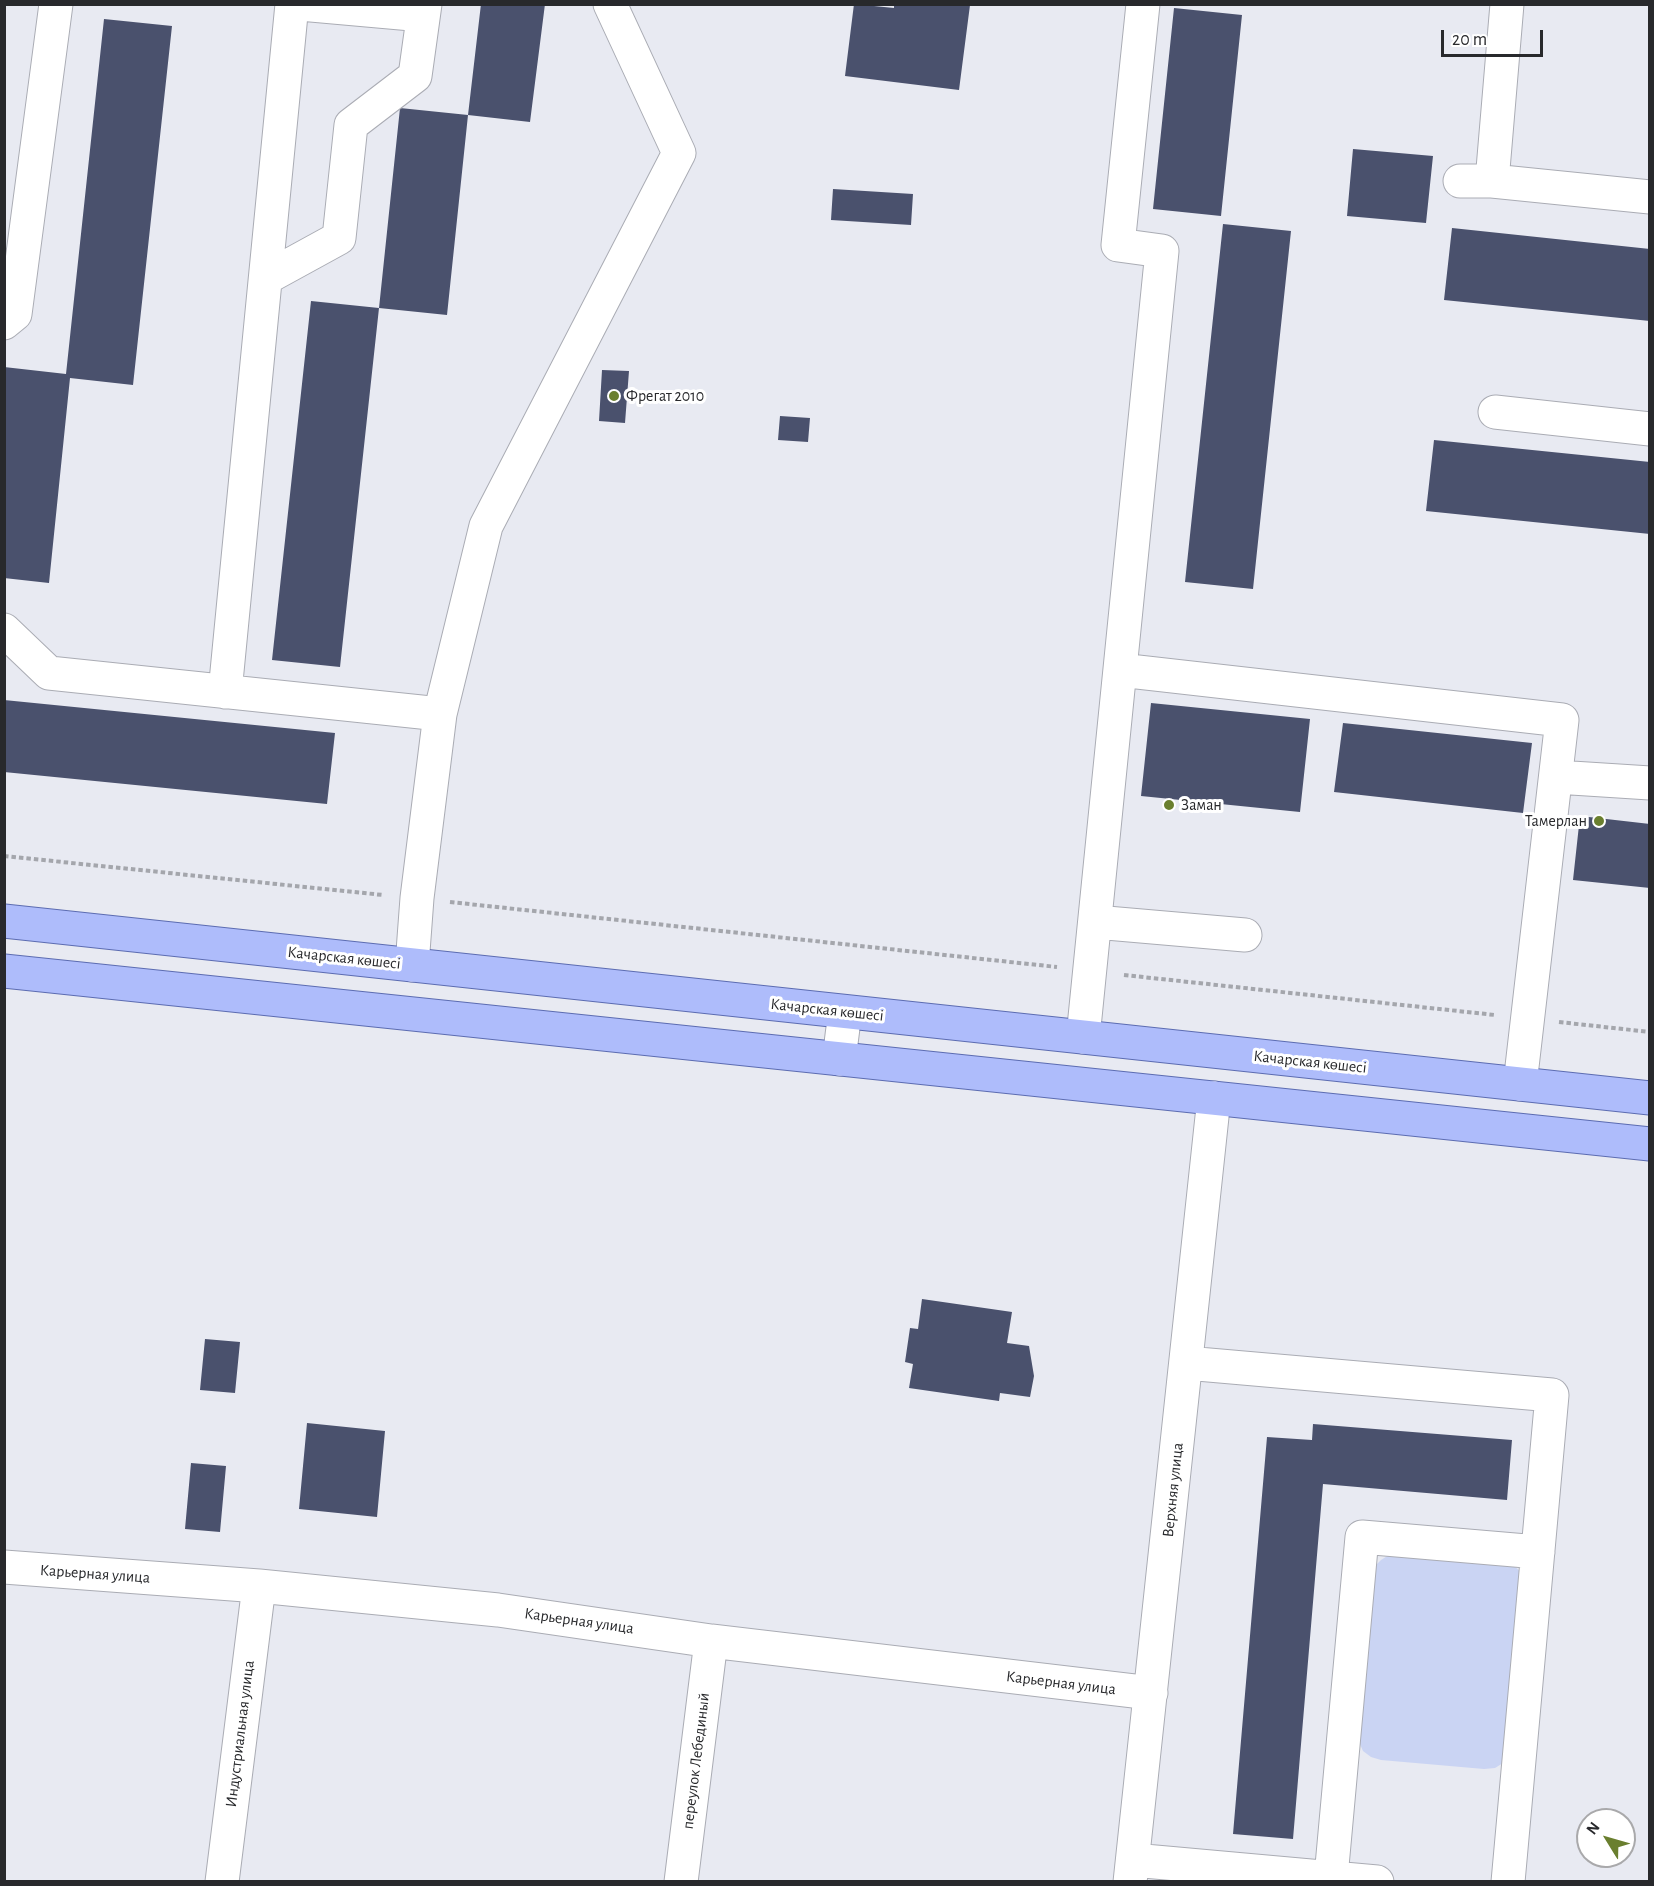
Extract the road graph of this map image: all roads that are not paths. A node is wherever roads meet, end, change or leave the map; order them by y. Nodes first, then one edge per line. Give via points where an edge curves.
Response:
1 (56, 4) edge
2 (292, 4) edge
3 (300, 4) edge
4 (610, 4) edge
5 (1143, 4) edge
6 (1507, 4) edge
7 (424, 10) edge
8 (1650, 197) edge
9 (266, 278) junction
10 (4, 322) edge
11 (1495, 412) dead end
12 (1650, 429) edge
13 (4, 630) edge
14 (1120, 670) junction
15 (225, 692) junction
16 (440, 714) junction
17 (1556, 777) junction
18 (1650, 783) edge
19 (4, 921) edge
20 (1095, 922) junction
21 (1245, 935) dead end
22 (412, 965) junction
23 (4, 971) edge
24 (845, 1012) junction
25 (1083, 1037) junction
26 (839, 1059) junction
27 (1520, 1084) junction
28 (1214, 1098) junction
29 (1650, 1098) edge
30 (1650, 1144) edge
31 (1186, 1363) junction
32 (1538, 1552) junction
33 (4, 1567) edge
34 (259, 1586) junction
35 (711, 1641) junction
36 (1151, 1693) junction
37 (1131, 1871) edge
38 (1331, 1877) junction
39 (222, 1881) edge
40 (681, 1881) edge
41 (1377, 1881) edge
42 (1508, 1881) edge

1 - 10 street via 15,314
2 - 9 street
3 - 7 street
4 - 16 street via 679,153 486,526
5 - 14 street via 1118,245 1162,251
6 - 8 street via 1476,181
7 - 9 street via 415,76 351,125 339,238
9 - 15 street
11 - 12 street
13 - 15 street via 49,673
14 - 17 street via 1562,720
14 - 20 street
15 - 16 street
16 - 22 street
17 - 18 street
17 - 27 street
19 - 22 main road, Качарская көшесі
20 - 21 street
20 - 25 street
22 - 24 main road, Качарская көшесі
23 - 26 main road
24 - 25 main road, Качарская көшесі
24 - 26 street
25 - 27 main road, Качарская көшесі
26 - 28 main road
27 - 29 main road, Качарская көшесі
28 - 30 main road
28 - 31 street, Верхняя улица
31 - 32 street via 1552,1395
31 - 36 street, Верхняя улица
32 - 38 street via 1362,1537
32 - 42 street
33 - 34 street, Карьерная улица
34 - 35 street, Карьерная улица via 498,1610
34 - 39 street, Индустриальная улица
35 - 36 street, Карьерная улица
35 - 40 street, переулок Лебединый
36 - 37 street, Верхняя улица
37 - 38 street
38 - 41 street

